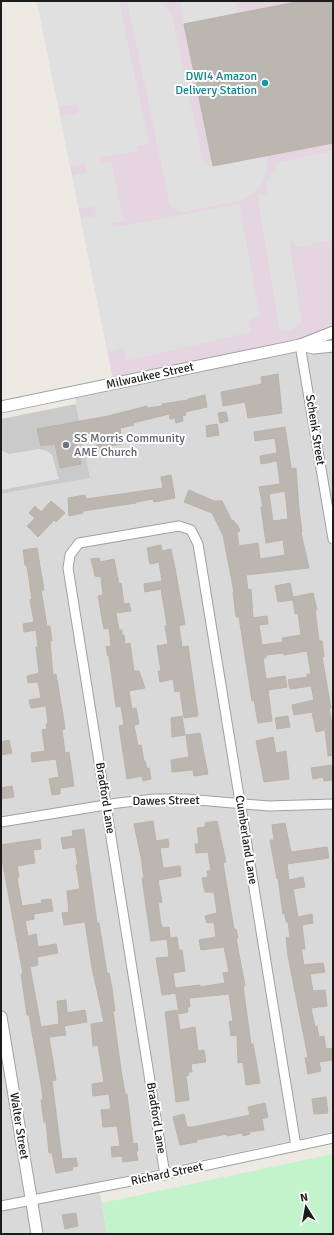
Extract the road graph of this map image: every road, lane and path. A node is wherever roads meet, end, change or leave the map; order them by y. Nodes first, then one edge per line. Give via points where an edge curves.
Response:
1 (333, 332) edge
2 (300, 345) junction
3 (333, 346) edge
4 (1, 407) edge
5 (194, 534) joint
6 (333, 539) edge
7 (240, 802) junction
8 (333, 804) edge
9 (107, 805) junction
10 (1, 822) edge
11 (1, 1017) edge
12 (333, 1138) edge
13 (296, 1146) junction
14 (165, 1175) junction
15 (31, 1201) junction
16 (1, 1206) edge
17 (37, 1234) edge

1 - 2 street, Milwaukee Street
2 - 3 street, Milwaukee Street via 314,348
2 - 4 street, Milwaukee Street
2 - 6 street, Schenk Street
5 - 7 street, Cumberland Lane via 198,544
5 - 9 street, Bradford Lane via 186,527 179,526 142,532 79,543 70,555 68,568
7 - 8 street, Dawes Street via 269,806
7 - 9 street, Dawes Street via 186,798 136,800
7 - 13 street, Cumberland Lane
9 - 10 street, Dawes Street
9 - 14 street, Bradford Lane
11 - 15 street, Walter Street
12 - 13 street, Richard Street
13 - 14 street, Richard Street
14 - 15 street, Richard Street
15 - 16 street, Richard Street
15 - 17 street, Walter Street

